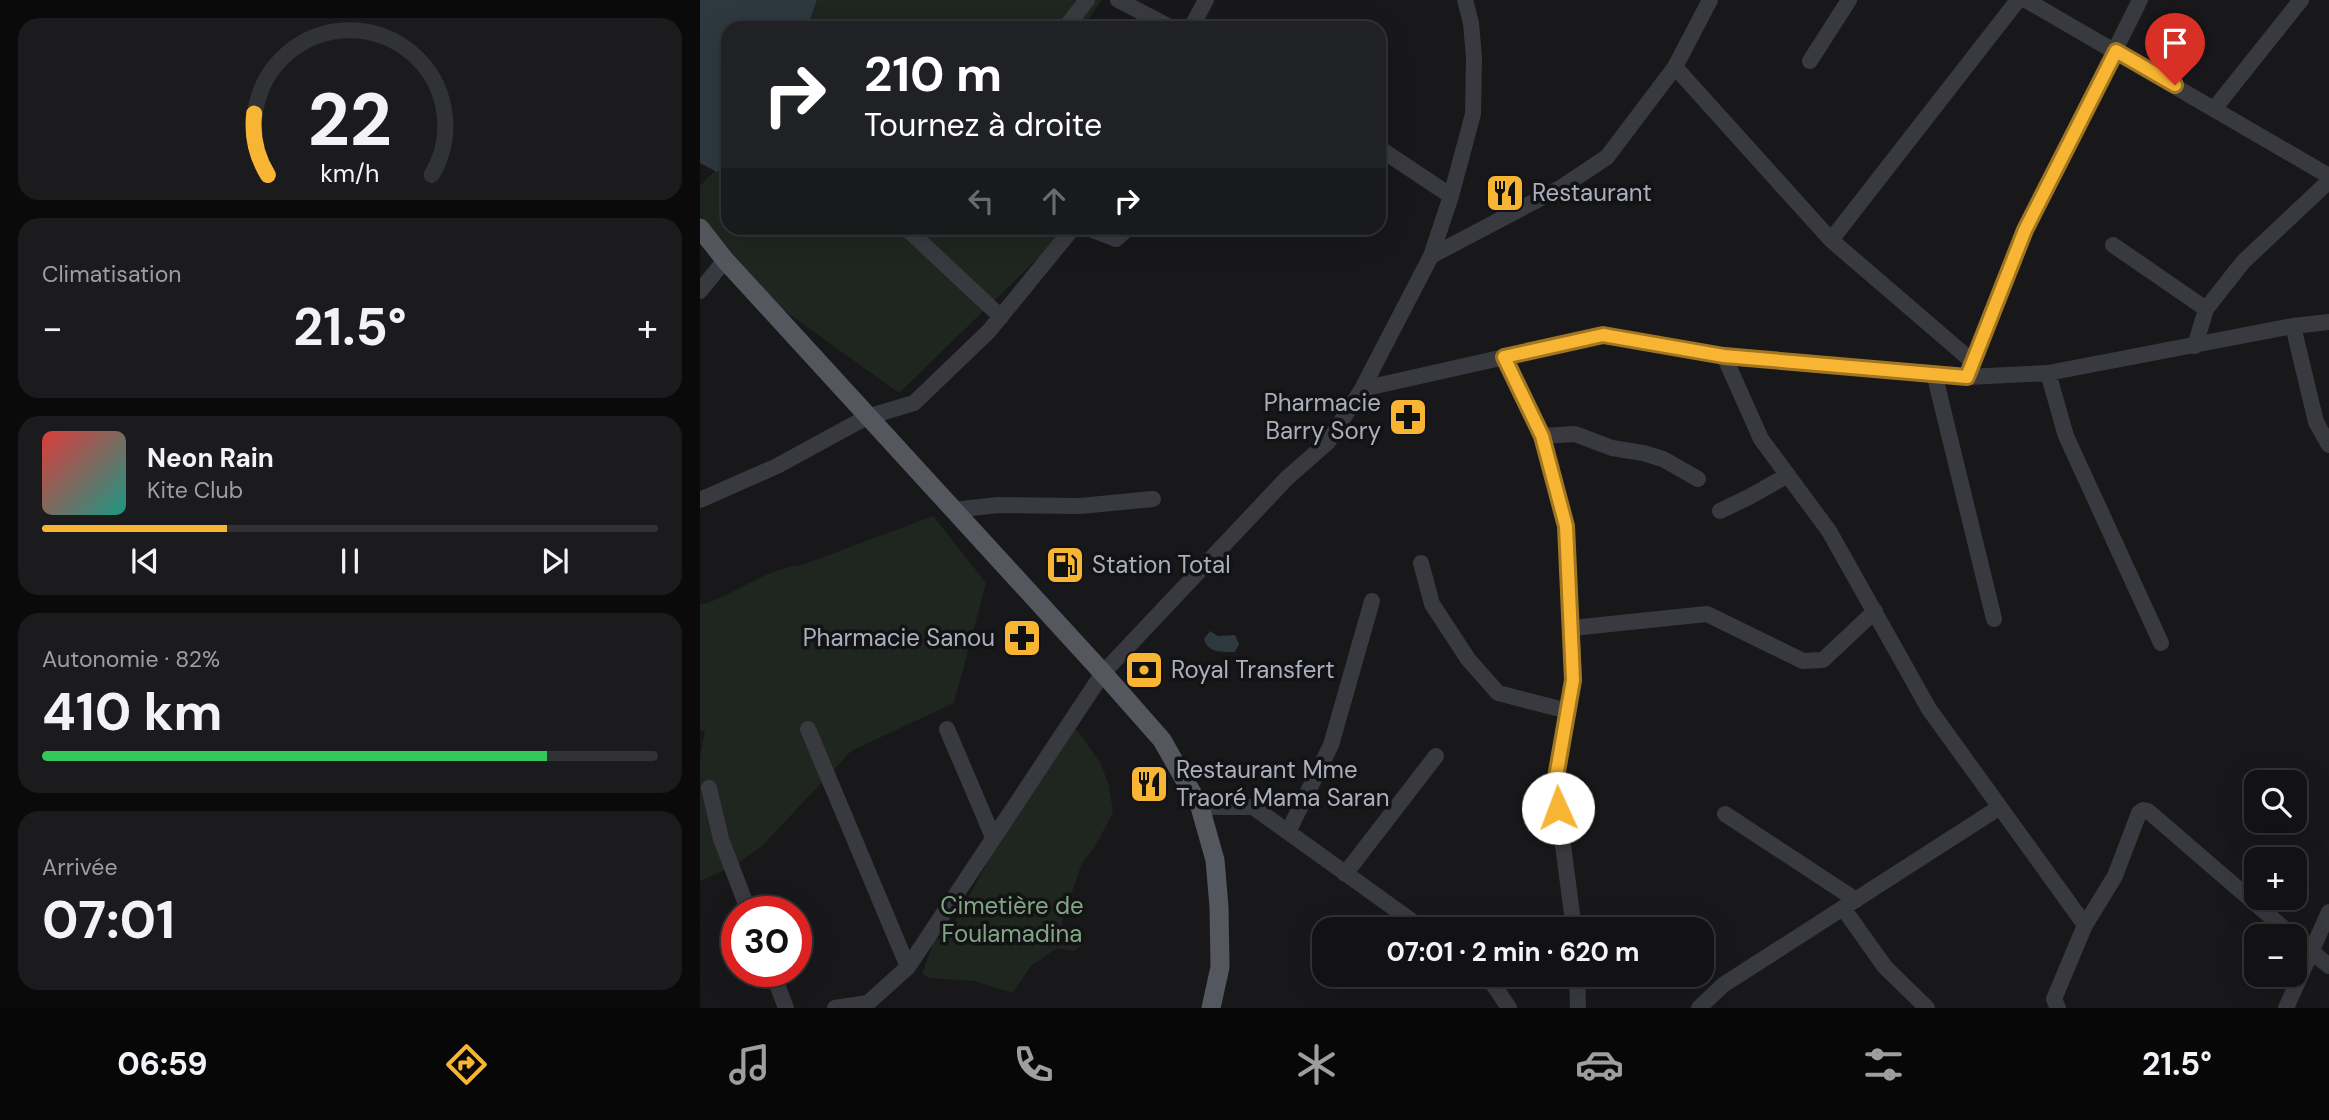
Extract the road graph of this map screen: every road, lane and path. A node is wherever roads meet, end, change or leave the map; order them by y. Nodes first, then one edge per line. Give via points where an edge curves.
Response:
1 (1087, 0) edge
2 (1118, 0) edge
3 (1206, 0) edge
4 (1465, 0) edge
5 (1710, 0) edge
6 (1849, 0) edge
7 (2018, 0) edge
8 (2026, 0) edge
9 (2140, 0) edge
10 (2301, 0) edge
11 (1070, 21) edge
12 (1158, 21) edge
13 (1195, 21) edge
14 (2116, 51) junction
15 (1810, 61) dead end
16 (1675, 67) junction
17 (2214, 109) junction
18 (1386, 153) edge
19 (2329, 178) edge
20 (1451, 196) junction
21 (700, 228) edge
22 (913, 235) edge
23 (1067, 235) edge
24 (1831, 240) junction
25 (2113, 245) dead end
26 (1431, 256) junction
27 (725, 260) junction
28 (700, 291) edge
29 (2206, 309) junction
30 (1001, 317) junction
31 (2329, 322) edge
32 (2293, 326) junction
33 (2196, 346) junction
34 (1724, 356) junction
35 (1504, 357) junction
36 (1970, 369) junction
37 (1934, 373) junction
38 (2048, 373) junction
39 (1362, 389) junction
40 (867, 417) junction
41 (1542, 436) junction
42 (2329, 445) edge
43 (1788, 475) junction
44 (1698, 479) dead end
45 (1153, 499) dead end
46 (700, 500) edge
47 (953, 510) junction
48 (1720, 511) dead end
49 (1422, 563) dead end
50 (1372, 601) dead end
51 (1875, 611) junction
52 (1994, 619) dead end
53 (1572, 628) junction
54 (2161, 643) dead end
55 (1103, 673) junction
56 (1568, 710) junction
57 (808, 729) dead end
58 (947, 729) dead end
59 (1436, 756) dead end
60 (709, 788) dead end
61 (1200, 807) junction
62 (2000, 807) junction
63 (1725, 814) dead end
64 (1288, 832) junction
65 (993, 837) junction
66 (1345, 874) junction
67 (743, 896) edge
68 (1850, 904) junction
69 (2329, 912) edge
70 (1406, 917) edge
71 (1572, 917) edge
72 (2279, 924) edge
73 (2085, 925) junction
74 (2307, 948) edge
75 (2311, 951) junction
76 (2329, 966) edge
77 (908, 967) junction
78 (778, 987) edge
79 (1495, 987) edge
80 (1577, 987) edge
81 (786, 1008) edge
82 (835, 1008) edge
83 (1211, 1008) edge
84 (1509, 1008) edge
85 (1578, 1008) edge
86 (1699, 1008) edge
87 (1927, 1008) edge
88 (2058, 1008) edge
89 (2286, 1008) edge

1 - 11 street
2 - 12 street
3 - 13 street
4 - 20 street via 1474,58 1473,114
5 - 16 street
6 - 15 street
7 - 24 street
8 - 14 street
9 - 14 street
10 - 17 street
14 - 17 street
14 - 36 street via 2025,230
16 - 24 street
16 - 26 street via 1607,158
17 - 19 street
18 - 20 street
19 - 29 street via 2243,262
20 - 26 street
21 - 27 main road
22 - 30 street
23 - 30 street
24 - 36 street
25 - 29 street
26 - 39 street
27 - 28 street
27 - 40 main road
29 - 33 street
30 - 40 street via 914,403
31 - 32 street
32 - 33 street
32 - 42 street via 2316,422
33 - 38 street
34 - 35 street via 1603,335
34 - 37 street
34 - 43 street via 1761,439
35 - 39 street
35 - 41 street
36 - 37 street
36 - 38 street
37 - 52 street
38 - 54 street via 2066,436
39 - 55 street via 1328,442 1287,478
40 - 46 street via 777,466
40 - 47 main road
41 - 44 street via 1575,434 1664,459
41 - 53 street via 1566,526
43 - 48 street
43 - 51 street via 1829,531
45 - 47 street
47 - 55 main road
49 - 56 street via 1432,604 1468,659 1498,693
50 - 64 street via 1331,745
51 - 53 street via 1823,660 1803,662 1707,614
51 - 62 street via 1929,709
53 - 56 street via 1573,680
55 - 61 main road via 1162,740
55 - 65 street
56 - 71 street via 1555,783
57 - 77 street
58 - 65 street
59 - 66 street
60 - 67 street via 721,839
61 - 64 street via 1253,807
61 - 83 main road via 1215,860 1219,907 1220,967
62 - 68 street
62 - 73 street
63 - 68 street
64 - 66 street
65 - 77 street
66 - 70 street
68 - 86 street via 1723,985
68 - 87 street via 1885,967
69 - 75 street
72 - 73 street via 2143,810 2115,876
73 - 88 street via 2054,999
74 - 75 street
75 - 76 street
75 - 89 street
77 - 82 street via 868,1003
78 - 81 street
79 - 84 street
80 - 85 street

